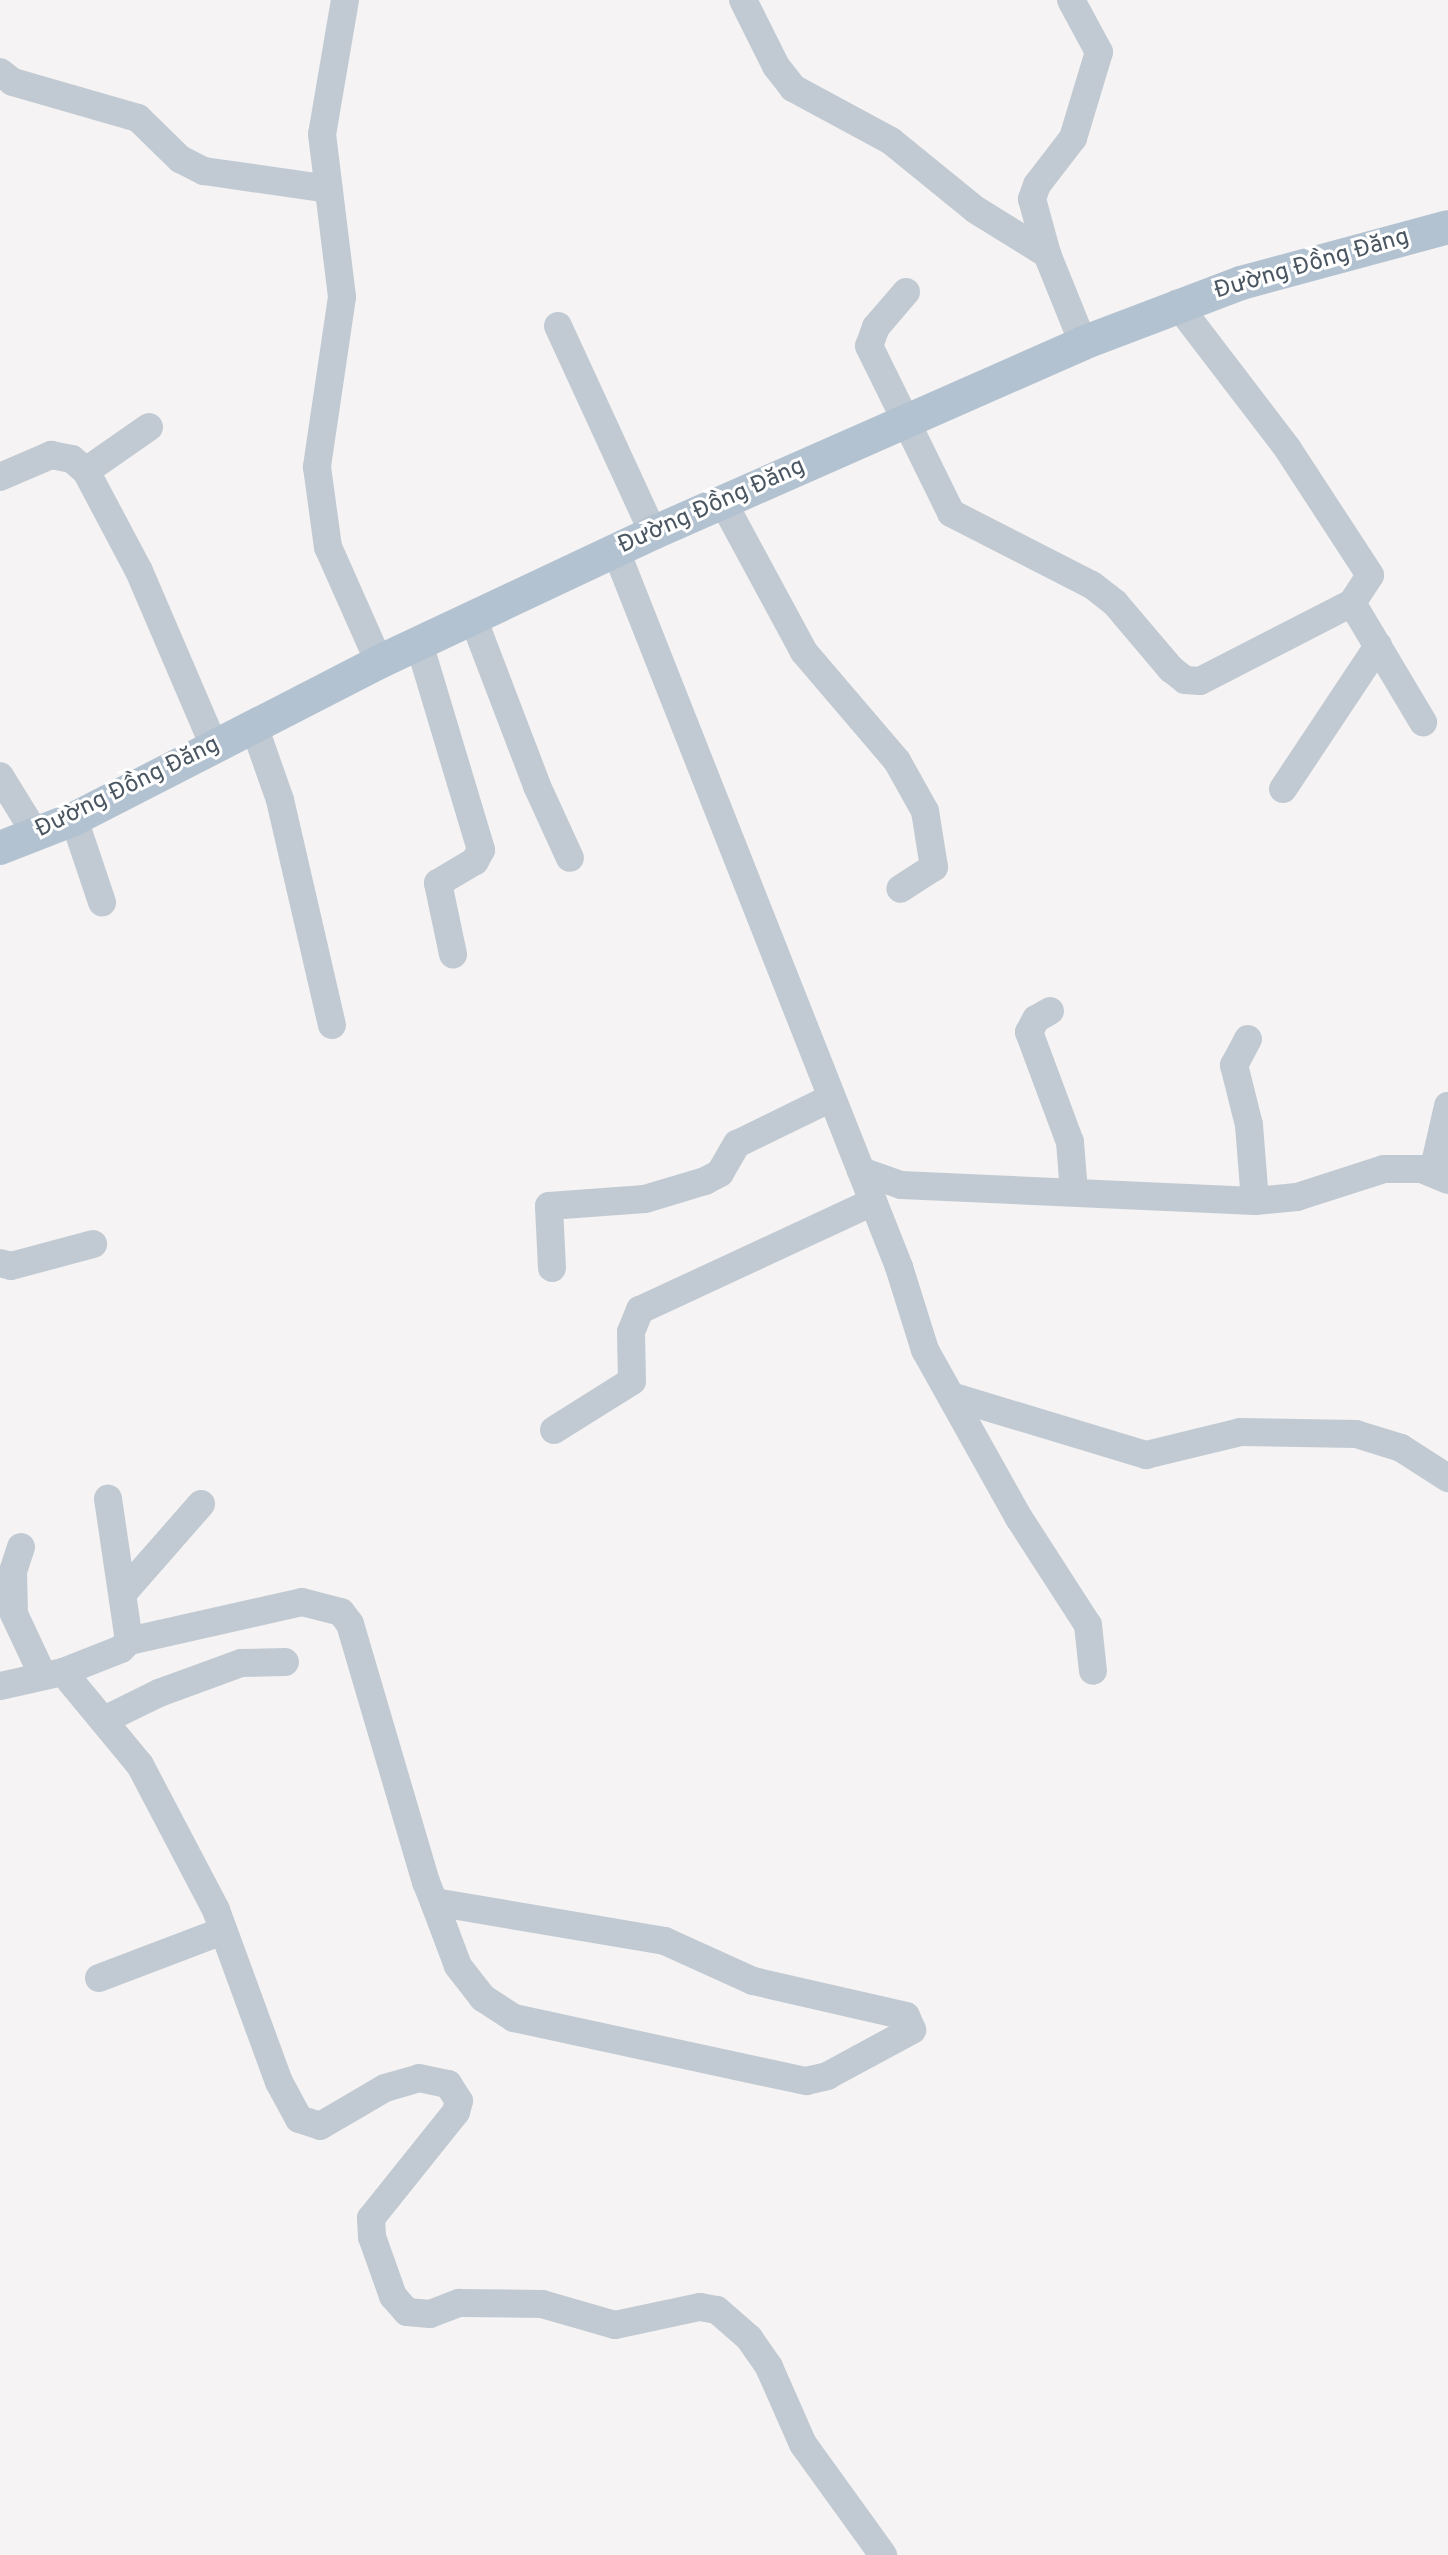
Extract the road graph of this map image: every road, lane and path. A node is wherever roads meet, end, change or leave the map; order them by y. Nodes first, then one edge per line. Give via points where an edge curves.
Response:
1 (345, 0) edge
2 (743, 0) edge
3 (1071, 0) edge
4 (0, 72) edge
5 (329, 189) junction
6 (1448, 227) edge
7 (1047, 254) junction
8 (906, 292) dead end
9 (1177, 304) junction
10 (558, 326) dead end
11 (1083, 343) junction
12 (904, 421) junction
13 (149, 427) dead end
14 (86, 471) junction
15 (0, 477) edge
16 (723, 502) junction
17 (653, 533) junction
18 (616, 551) junction
19 (1352, 603) junction
20 (473, 618) junction
21 (419, 643) junction
22 (1378, 646) junction
23 (379, 662) junction
24 (1423, 722) dead end
25 (254, 726) junction
26 (214, 746) junction
27 (0, 776) edge
28 (1283, 789) dead end
29 (74, 819) junction
30 (35, 833) junction
31 (0, 848) edge
32 (570, 858) dead end
33 (900, 889) dead end
34 (102, 902) dead end
35 (453, 954) dead end
36 (1050, 1011) dead end
37 (332, 1025) dead end
38 (1248, 1039) dead end
39 (831, 1098) junction
40 (1448, 1106) edge
41 (861, 1171) junction
42 (1440, 1176) edge
43 (1074, 1192) junction
44 (1255, 1201) junction
45 (873, 1202) junction
46 (93, 1244) dead end
47 (0, 1263) edge
48 (552, 1268) dead end
49 (954, 1397) junction
50 (554, 1430) dead end
51 (1448, 1478) edge
52 (108, 1499) dead end
53 (201, 1504) dead end
54 (21, 1547) dead end
55 (124, 1592) junction
56 (129, 1641) junction
57 (285, 1662) dead end
58 (1093, 1671) dead end
59 (53, 1674) junction
60 (0, 1686) edge
61 (104, 1720) junction
62 (434, 1902) junction
63 (223, 1931) junction
64 (99, 1978) dead end
65 (883, 2555) edge

1 - 5 street via 324,107
2 - 7 street via 793,88 891,141 976,210
3 - 7 street via 1099,52 1073,138 1033,194
4 - 5 street via 13,82 138,118 180,159 204,171
5 - 23 street via 342,297 317,467 328,547
6 - 9 main road, Đường Đồng Đăng
7 - 11 street
8 - 12 street via 869,338
9 - 11 main road, Đường Đồng Đăng
9 - 19 street via 1288,449 1366,564 1367,586
10 - 17 street
11 - 12 main road, Đường Đồng Đăng
12 - 16 main road, Đường Đồng Đăng
12 - 19 street via 951,513 1092,585 1185,680 1217,675
13 - 14 street
14 - 15 street via 72,459 51,455
14 - 26 street via 139,571
16 - 17 main road, Đường Đồng Đăng
16 - 33 street via 804,652 897,761 925,811 934,867
17 - 18 main road, Đường Đồng Đăng
18 - 20 main road, Đường Đồng Đăng
18 - 39 street
19 - 22 street
20 - 21 main road, Đường Đồng Đăng
20 - 32 street
21 - 23 main road, Đường Đồng Đăng
21 - 35 street via 481,850 475,861 438,883
22 - 24 street
22 - 28 street
23 - 25 main road, Đường Đồng Đăng
25 - 26 main road, Đường Đồng Đăng
25 - 37 street via 280,800
26 - 29 main road, Đường Đồng Đăng
27 - 30 street
29 - 30 main road, Đường Đồng Đăng
29 - 34 street
30 - 31 main road, Đường Đồng Đăng
36 - 43 street via 1036,1019 1029,1032 1070,1142
38 - 44 street via 1234,1065 1249,1125
39 - 41 street
39 - 48 street via 737,1144 720,1173 705,1181 645,1199 549,1206
40 - 42 street
41 - 43 street via 901,1185
41 - 45 street
42 - 44 street via 1384,1169 1297,1197
43 - 44 street
45 - 49 street via 925,1350
45 - 50 street via 640,1310 631,1332 632,1381
46 - 47 street via 11,1266
49 - 51 street via 1146,1455 1240,1432 1356,1434 1401,1448
49 - 58 street via 1019,1518 1088,1625 1095,1649
52 - 55 street
53 - 55 street
54 - 59 street via 13,1572 14,1614
55 - 56 street
56 - 59 street via 121,1649
56 - 62 street via 302,1602 341,1612 350,1624
57 - 61 street via 241,1663
59 - 60 street
59 - 61 street
61 - 63 street via 140,1765
62 - 62 street via 665,1941 753,1981 906,2016 912,2030 827,2076 806,2081 514,2018 467,1982
63 - 64 street
63 - 65 street via 279,2082 299,2119 320,2126 385,2088 419,2078 448,2084 459,2101 456,2112 379,2201 371,2218 372,2237 393,2296 407,2312 430,2314 459,2303 542,2304 615,2325 700,2307 717,2310 749,2338 769,2367 803,2444

